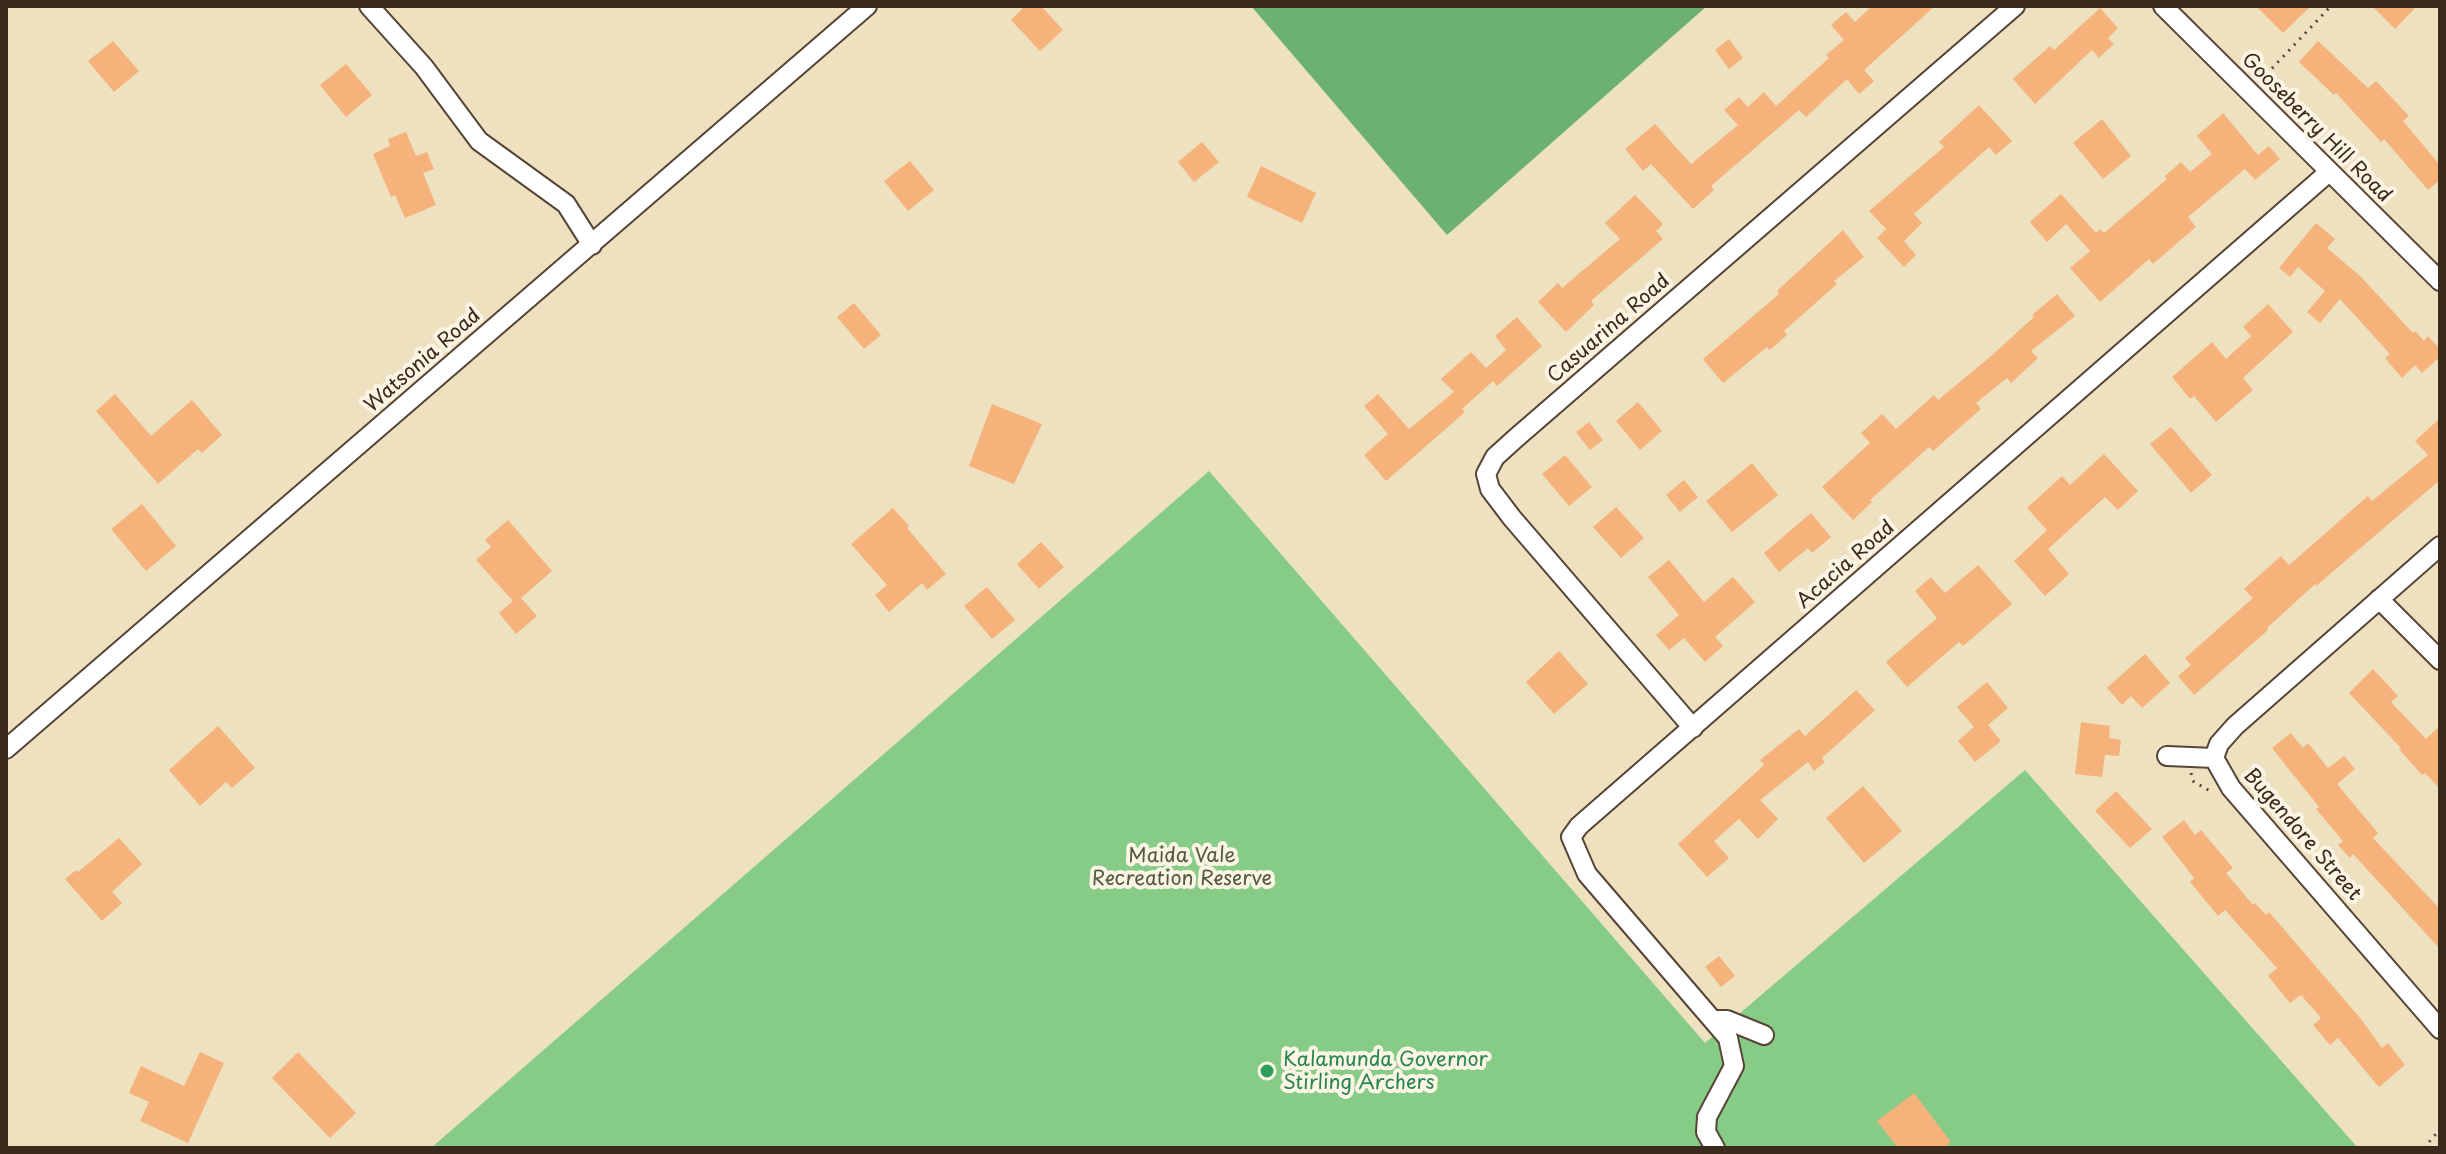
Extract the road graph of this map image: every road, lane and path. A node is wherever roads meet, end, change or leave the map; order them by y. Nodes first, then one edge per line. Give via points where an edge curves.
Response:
1 (369, 6) edge
2 (867, 6) edge
3 (2015, 6) edge
4 (2163, 6) edge
5 (2331, 6) edge
6 (2249, 93) junction
7 (2329, 172) junction
8 (592, 245) junction
9 (2440, 281) edge
10 (2440, 546) edge
11 (2379, 599) junction
12 (2440, 660) edge
13 (1693, 728) junction
14 (6, 749) edge
15 (2167, 756) dead end
16 (2214, 758) junction
17 (1714, 1021) junction
18 (2440, 1029) edge
19 (1764, 1035) dead end
20 (2440, 1129) edge
21 (1715, 1148) edge
22 (2424, 1148) edge

1 - 8 street via 424,67 479,141 566,204
2 - 8 street, Watsonia Road
3 - 13 street, Casuarina Road via 1516,438 1486,474 1490,489 1512,518
4 - 6 street, Gooseberry Hill Road
5 - 6 path
6 - 7 street, Gooseberry Hill Road
7 - 9 street, Gooseberry Hill Road
7 - 13 street, Acacia Road
8 - 14 street, Watsonia Road
10 - 11 street
11 - 12 street
11 - 16 street via 2235,726
13 - 17 street, Acacia Road via 1571,837 1587,874
15 - 16 street
16 - 18 street, Bugendore Street via 2231,788
17 - 19 street via 1727,1020
17 - 21 street via 1728,1038 1734,1066 1707,1117 1706,1132
20 - 22 path

